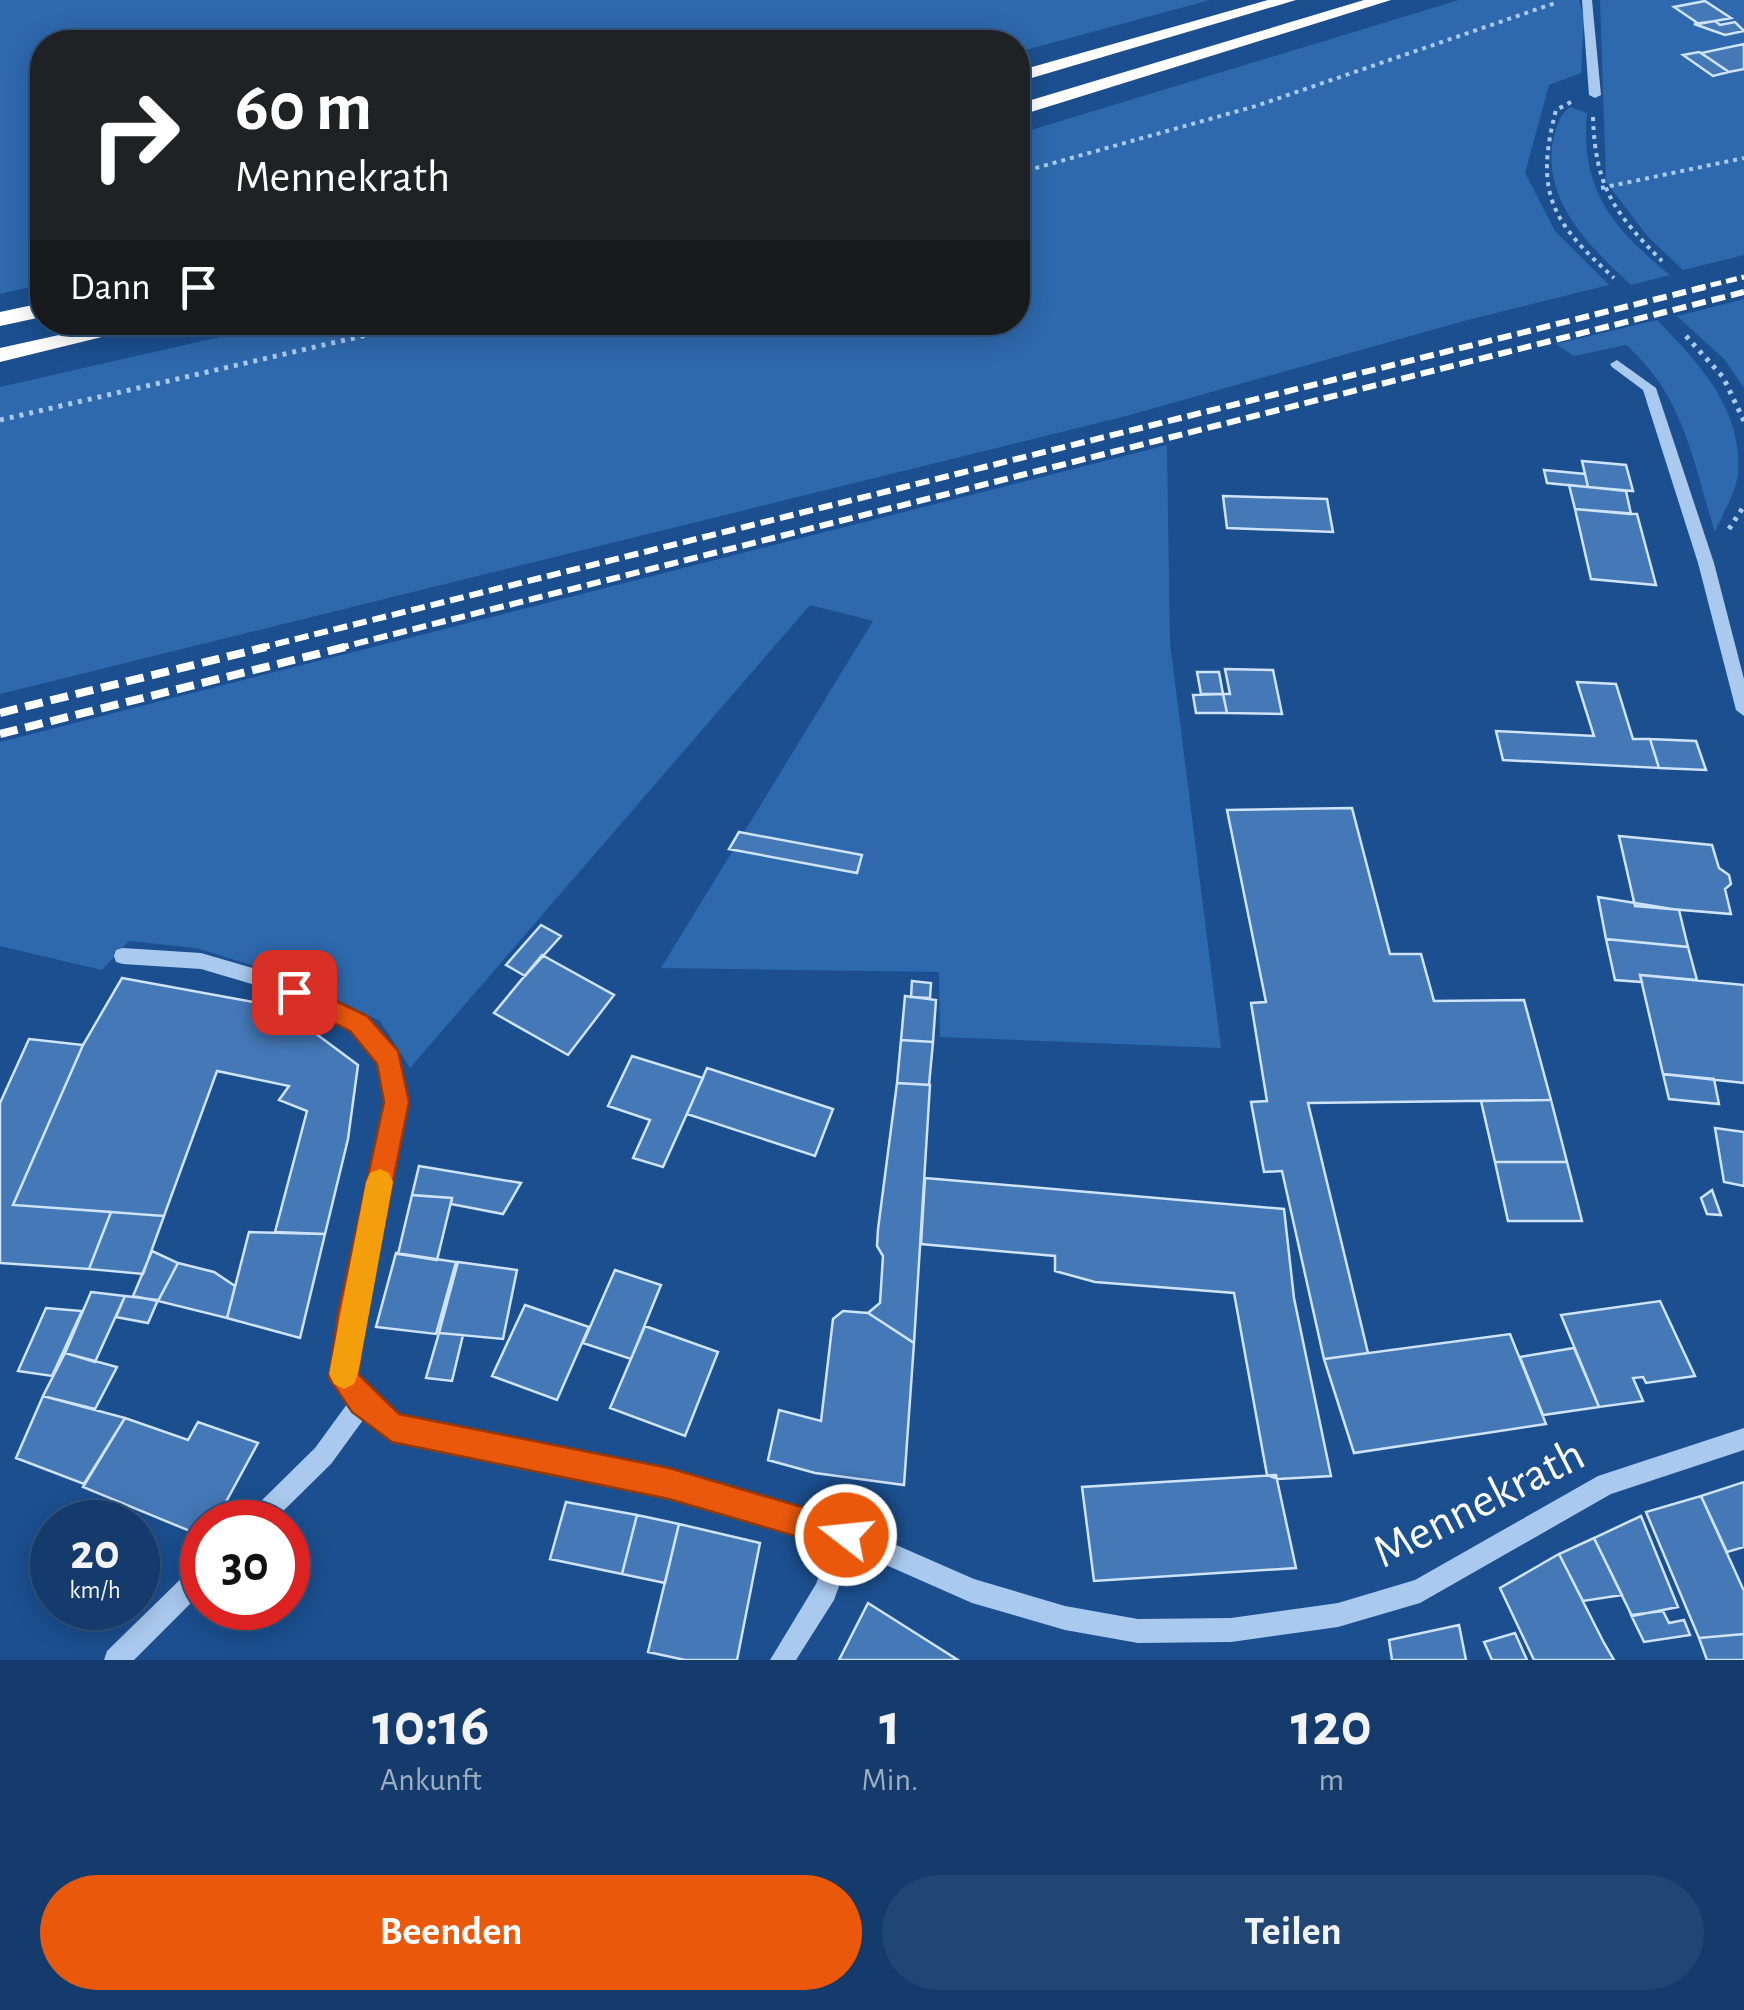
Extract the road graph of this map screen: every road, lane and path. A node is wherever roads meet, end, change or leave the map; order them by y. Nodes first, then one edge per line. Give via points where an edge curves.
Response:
1 (1288, 0) edge
2 (1382, 0) edge
3 (1564, 0) edge
4 (1587, 0) edge
5 (1030, 74) edge
6 (1595, 95) junction
7 (1030, 106) edge
8 (1744, 158) edge
9 (1030, 170) edge
10 (1601, 188) junction
11 (1662, 261) dead end
12 (1614, 278) dead end
13 (30, 313) edge
14 (0, 319) edge
15 (92, 335) edge
16 (367, 335) edge
17 (1686, 336) dead end
18 (0, 355) edge
19 (1617, 364) dead end
20 (0, 420) edge
21 (1744, 421) edge
22 (1744, 710) edge
23 (123, 956) dead end
24 (362, 1402) junction
25 (1744, 1440) edge
26 (278, 1500) edge
27 (846, 1535) junction
28 (180, 1597) edge
29 (116, 1660) edge
30 (782, 1660) edge

1 - 5 highway
2 - 7 highway
3 - 9 path via 1256,106
4 - 6 street
6 - 10 path via 1593,157
6 - 12 path via 1556,110 1542,174 1563,228
8 - 10 path
10 - 11 path via 1610,208
13 - 14 highway
15 - 18 highway
16 - 20 path
17 - 21 path via 1723,377
19 - 22 street via 1650,388
23 - 24 street via 202,961 273,982 358,1024 389,1060 396,1102 343,1378
24 - 26 street via 323,1456
24 - 27 street, Mennekrath via 392,1427 669,1484
25 - 27 street, Mennekrath via 1606,1484 1420,1591 1338,1616 1231,1630 1138,1631 1065,1618 972,1591
27 - 30 street via 825,1590
28 - 29 street

